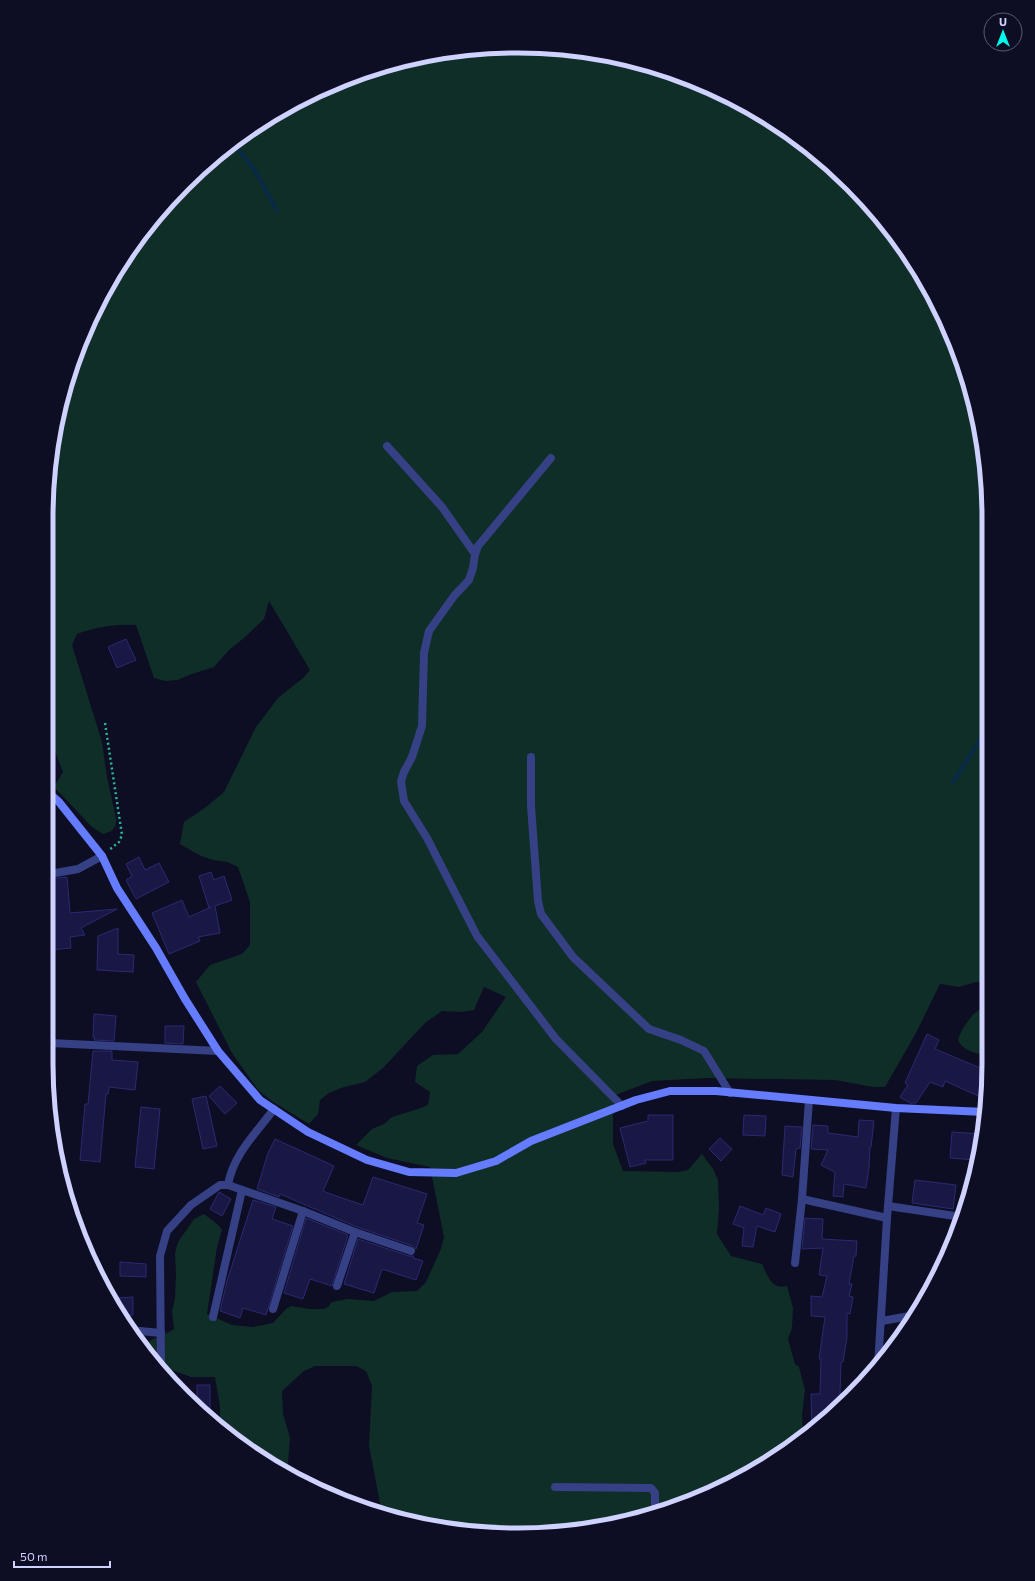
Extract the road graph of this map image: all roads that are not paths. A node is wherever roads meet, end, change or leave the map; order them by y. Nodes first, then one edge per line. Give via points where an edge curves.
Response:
1 (387, 446) dead end
2 (551, 458) dead end
3 (475, 554) junction
4 (531, 757) dead end
5 (53, 797) edge
6 (102, 856) junction
7 (53, 873) edge
8 (53, 1043) edge
9 (218, 1051) junction
10 (730, 1093) junction
11 (809, 1100) junction
12 (622, 1106) junction
13 (896, 1108) junction
14 (274, 1109) junction
15 (979, 1112) edge
16 (228, 1185) junction
17 (242, 1190) junction
18 (802, 1199) junction
19 (888, 1206) junction
20 (303, 1211) junction
21 (956, 1216) edge
22 (887, 1218) junction
23 (355, 1232) junction
24 (411, 1251) dead end
25 (795, 1263) dead end
26 (338, 1286) dead end
27 (273, 1309) dead end
28 (907, 1316) edge
29 (213, 1317) dead end
30 (882, 1321) junction
31 (138, 1331) edge
32 (161, 1333) junction
33 (879, 1355) edge
34 (161, 1361) edge
35 (555, 1487) dead end
36 (655, 1507) edge

1 - 3 street via 442,507
2 - 3 street via 478,546
3 - 12 street via 469,580 429,631 424,653 422,726 401,782 404,801 477,936 556,1039
4 - 10 street via 531,806 541,914 574,957 649,1029 681,1040 704,1052
5 - 6 main road
6 - 7 street via 78,869
6 - 9 main road via 117,888
8 - 9 street
9 - 14 main road via 260,1100
10 - 11 main road
10 - 12 main road via 670,1091
11 - 13 main road
11 - 18 street
12 - 14 main road via 531,1141 496,1161 456,1173 409,1172 367,1160 308,1132
13 - 15 main road
13 - 19 street
14 - 16 street via 237,1157
16 - 17 street
16 - 32 street via 220,1185 191,1205 168,1231 160,1256
17 - 20 street
17 - 29 street
18 - 22 street
18 - 25 street
19 - 21 street
19 - 22 street
20 - 23 street
20 - 27 street
22 - 30 street
23 - 24 street
23 - 26 street
28 - 30 street
30 - 33 street
31 - 32 street
32 - 34 street
35 - 36 street via 651,1488 655,1493

